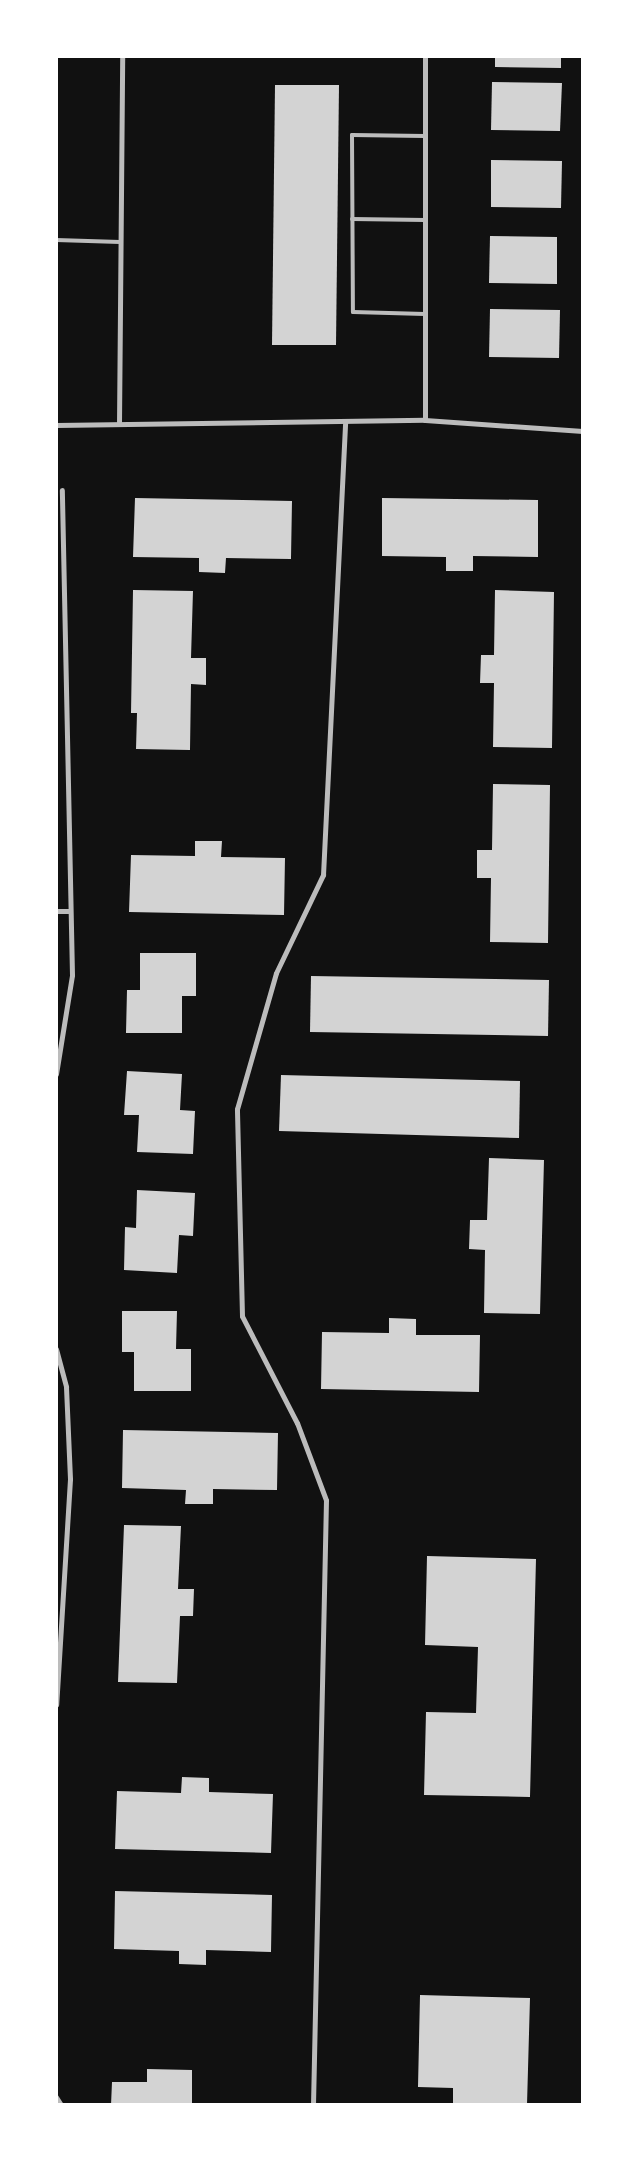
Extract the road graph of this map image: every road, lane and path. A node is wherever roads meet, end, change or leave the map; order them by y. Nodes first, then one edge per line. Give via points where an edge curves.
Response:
1 (122, 56) edge
2 (425, 56) edge
3 (425, 136) junction
4 (352, 220) junction
5 (425, 220) junction
6 (56, 240) edge
7 (120, 242) junction
8 (425, 314) junction
9 (425, 420) junction
10 (345, 423) junction
11 (119, 424) junction
12 (56, 425) edge
13 (583, 431) edge
14 (62, 490) dead end
15 (56, 911) edge
16 (70, 911) junction
17 (56, 1074) edge
18 (56, 1349) edge
19 (56, 1705) edge
20 (56, 2096) edge
21 (61, 2105) edge
22 (313, 2105) edge

1 - 7 street
2 - 3 street
3 - 4 lane via 352,135
3 - 5 street
4 - 5 lane
4 - 8 lane via 353,312
5 - 8 street
6 - 7 lane
7 - 11 street
8 - 9 street
9 - 10 street
9 - 13 street
10 - 11 street
10 - 22 street via 323,875 276,973 237,1109 242,1316 296,1423 326,1500
11 - 12 street
14 - 16 street
15 - 16 street
16 - 17 street via 72,975
18 - 19 street via 66,1387 70,1478
20 - 21 street

